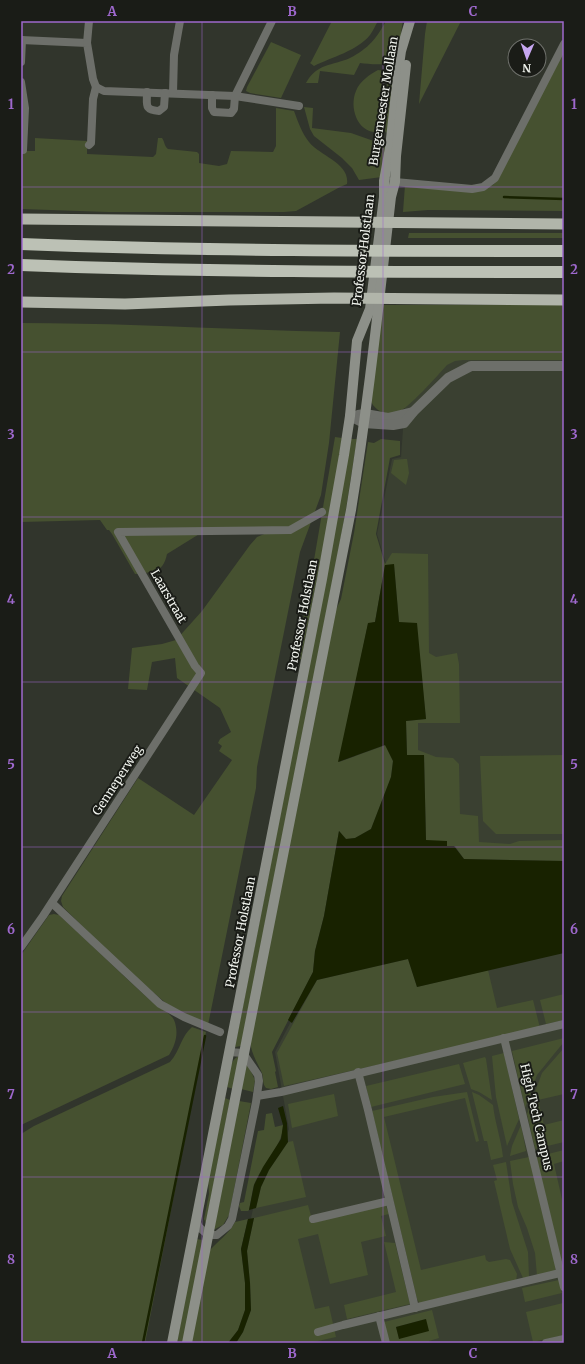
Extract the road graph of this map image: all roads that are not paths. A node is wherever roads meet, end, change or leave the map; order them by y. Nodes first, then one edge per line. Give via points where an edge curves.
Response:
1 (89, 21) edge
2 (180, 21) edge
3 (272, 21) edge
4 (409, 23) edge
5 (21, 40) edge
6 (87, 43) junction
7 (564, 44) edge
8 (21, 62) edge
9 (21, 82) edge
10 (96, 88) junction
11 (147, 92) junction
12 (169, 93) junction
13 (212, 95) junction
14 (235, 96) junction
15 (299, 106) dead end
16 (89, 145) dead end
17 (23, 150) dead end
18 (384, 181) junction
19 (394, 182) junction
20 (21, 219) edge
21 (564, 224) edge
22 (21, 244) edge
23 (564, 251) edge
24 (21, 265) edge
25 (564, 272) edge
26 (564, 300) edge
27 (21, 302) edge
28 (564, 366) edge
29 (350, 416) junction
30 (365, 419) junction
31 (322, 512) dead end
32 (199, 671) joint
33 (52, 903) junction
34 (21, 947) edge
35 (564, 1024) edge
36 (220, 1032) dead end
37 (504, 1038) junction
38 (229, 1052) junction
39 (243, 1053) junction
40 (358, 1072) junction
41 (257, 1096) junction
42 (389, 1201) junction
43 (313, 1219) dead end
44 (196, 1221) junction
45 (208, 1235) junction
46 (562, 1272) edge
47 (564, 1287) edge
48 (415, 1308) junction
49 (379, 1316) junction
50 (318, 1332) dead end
51 (564, 1339) edge
52 (172, 1343) edge
53 (187, 1343) edge
54 (386, 1343) edge
55 (546, 1343) edge

1 - 6 street
2 - 12 street
3 - 14 street
4 - 18 main road, Burgemeester Mollaan via 401,51
4 - 19 main road, Burgemeester Mollaan
5 - 6 street
5 - 8 street
6 - 10 street
7 - 19 street via 495,178 483,187 472,189
9 - 17 street via 25,108
10 - 11 street via 104,91
10 - 16 street
11 - 12 street
11 - 12 street via 147,106 150,111 159,111 164,107
12 - 13 street
13 - 14 street
13 - 14 street via 214,112 231,113 234,109
14 - 15 street
18 - 19 street
18 - 29 main road, Professor Holstlaan via 370,309 357,341
19 - 30 main road, Professor Holstlaan
20 - 21 highway
22 - 23 highway via 406,251
24 - 25 highway via 87,268
26 - 27 highway via 334,298 125,304
28 - 30 street via 471,366 448,378 404,423 380,425
29 - 30 street
29 - 38 main road, Professor Holstlaan via 322,579
30 - 39 main road, Professor Holstlaan via 351,510
31 - 32 street, Laarstraat via 290,530 118,532
32 - 33 street, Genneperweg via 201,673
33 - 34 street, Genneperweg
33 - 36 street via 160,1004
35 - 37 street
37 - 40 street
37 - 46 street, High Tech Campus
38 - 39 street
38 - 44 main road, Professor Holstlaan
39 - 41 street via 258,1075
39 - 45 main road, Professor Holstlaan
40 - 41 street
40 - 42 street
41 - 45 street via 232,1219 217,1235
42 - 43 street
42 - 48 street
44 - 45 street
44 - 52 main road, Professor Holstlaan
45 - 53 main road, Professor Holstlaan
46 - 47 street, High Tech Campus
46 - 48 street
48 - 49 street
49 - 50 street
49 - 54 street
51 - 55 street

